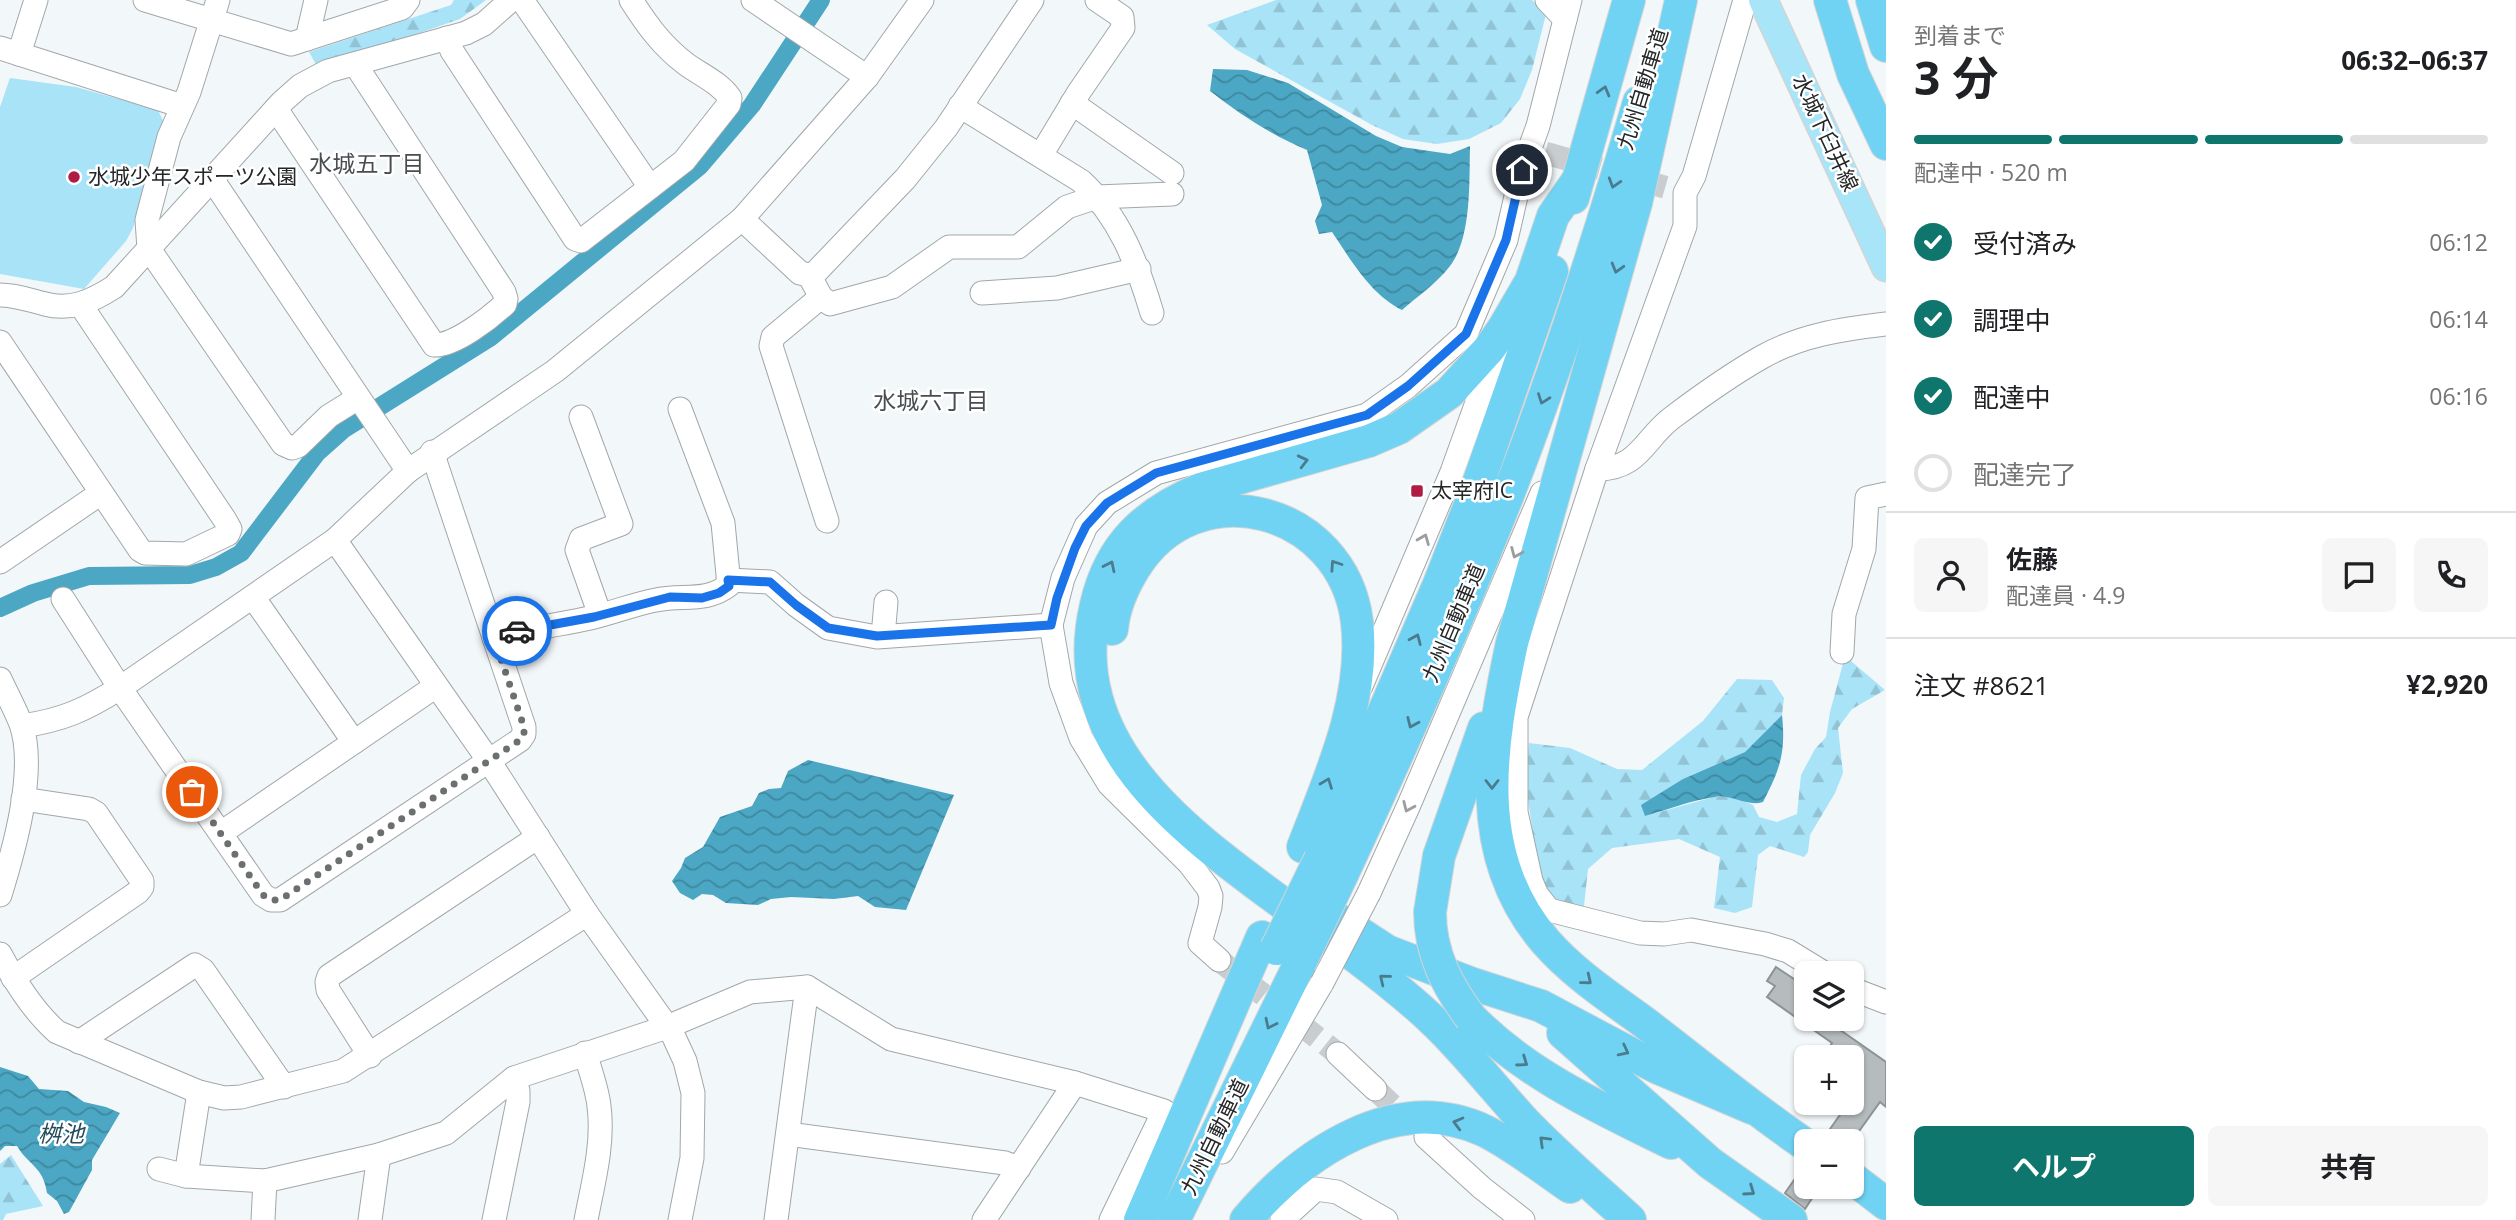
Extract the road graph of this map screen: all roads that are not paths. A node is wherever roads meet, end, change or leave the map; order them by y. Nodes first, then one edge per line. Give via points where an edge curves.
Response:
1 (36, 0) edge
2 (145, 0) edge
3 (316, 0) edge
4 (408, 0) edge
5 (511, 0) edge
6 (522, 0) edge
7 (631, 0) edge
8 (753, 0) edge
9 (922, 0) edge
10 (1032, 0) edge
11 (1097, 0) edge
12 (1546, 0) edge
13 (1629, 0) edge
14 (1669, 0) edge
15 (1682, 0) edge
16 (1745, 0) edge
17 (1763, 0) edge
18 (1830, 0) edge
19 (1849, 0) edge
20 (1872, 0) edge
21 (1567, 10) edge
22 (215, 11) edge
23 (447, 38) junction
24 (307, 40) junction
25 (1886, 46) edge
26 (9, 51) edge
27 (355, 64) junction
28 (867, 77) junction
29 (1072, 103) junction
30 (182, 106) junction
31 (961, 106) junction
32 (276, 109) junction
33 (1886, 109) edge
34 (1886, 144) edge
35 (1041, 155) junction
36 (212, 179) junction
37 (1578, 180) junction
38 (650, 187) junction
39 (1097, 197) junction
40 (742, 219) junction
41 (149, 249) junction
42 (1886, 267) edge
43 (1139, 269) junction
44 (809, 275) junction
45 (982, 293) dead end
46 (0, 295) edge
47 (821, 297) junction
48 (80, 304) junction
49 (1153, 313) dead end
50 (1886, 324) edge
51 (1503, 329) junction
52 (0, 342) edge
53 (358, 398) junction
54 (680, 409) dead end
55 (581, 417) dead end
56 (1574, 424) junction
57 (432, 452) junction
58 (1597, 469) junction
59 (408, 471) junction
60 (101, 494) junction
61 (1886, 494) edge
62 (827, 521) dead end
63 (334, 540) junction
64 (0, 562) edge
65 (728, 580) junction
66 (253, 597) junction
67 (63, 598) dead end
68 (886, 602) dead end
69 (600, 615) junction
70 (1051, 625) junction
71 (883, 636) junction
72 (494, 638) junction
73 (1512, 643) junction
74 (1842, 652) dead end
75 (0, 679) edge
76 (436, 686) junction
77 (120, 688) junction
78 (1349, 714) junction
79 (22, 726) junction
80 (354, 742) junction
81 (489, 761) junction
82 (23, 799) junction
83 (221, 833) junction
84 (538, 836) junction
85 (1322, 860) junction
86 (0, 895) edge
87 (587, 914) junction
88 (0, 954) edge
89 (1290, 958) junction
90 (1219, 960) tunnel mouth
91 (1804, 961) edge
92 (13, 978) junction
93 (1473, 984) junction
94 (807, 987) junction
95 (1864, 994) edge
96 (1886, 1002) edge
97 (667, 1027) junction
98 (79, 1042) junction
99 (585, 1053) junction
100 (1338, 1054) tunnel mouth
101 (370, 1056) junction
102 (514, 1078) junction
103 (1076, 1083) junction
104 (284, 1087) junction
105 (1375, 1089) tunnel mouth
106 (199, 1092) junction
107 (1752, 1108) junction
108 (788, 1134) junction
109 (1426, 1137) tunnel mouth
110 (1794, 1137) edge
111 (379, 1155) junction
112 (1710, 1163) junction
113 (1019, 1168) junction
114 (159, 1169) dead end
115 (187, 1176) junction
116 (265, 1181) junction
117 (1864, 1187) edge
118 (1886, 1204) edge
119 (263, 1220) edge
120 (370, 1220) edge
121 (494, 1220) edge
122 (586, 1220) edge
123 (680, 1220) edge
124 (776, 1220) edge
125 (984, 1220) edge
126 (1111, 1220) edge
127 (1141, 1220) edge
128 (1174, 1220) edge
129 (1182, 1220) edge
130 (1246, 1220) edge
131 (1282, 1220) edge
132 (1386, 1220) edge
133 (1523, 1220) edge
134 (1621, 1220) edge
135 (1630, 1220) edge
136 (1791, 1220) edge

1 - 26 street
2 - 22 street
3 - 24 street
4 - 24 street via 402,8
5 - 23 street via 484,24
6 - 38 street
7 - 38 street via 661,43 730,98 696,148
8 - 28 street
9 - 28 street
10 - 31 street
11 - 29 street via 1122,17 1123,27
12 - 21 street
37 -> 13 highway, 九州自動車道
14 -> 85 highway, 九州自動車道 via 1595,245 1534,424 1457,619
15 -> 56 highway via 1636,203
16 - 58 street via 1694,176 1676,191 1685,226
17 - 42 main road, 水城下臼井線
18 - 34 highway via 1853,74
19 - 33 highway
20 - 25 highway
21 - 70 street via 1538,151 1522,170 1506,240 1466,334 1408,386 1367,415 1156,473 1107,503 1086,526 1075,548
22 - 24 street via 286,43
22 - 30 street
23 - 27 street
23 - 38 street via 575,239 587,238
26 - 30 street
27 - 32 street via 328,71 300,86
27 - 32 street via 504,292 505,304 460,337 434,345
28 - 40 street
29 - 35 street
29 - 39 street via 1172,183
30 - 41 street via 146,219
31 - 35 street
31 - 44 street via 905,179
32 - 36 street
35 - 39 street
36 - 41 street
36 - 53 street
37 - 51 highway via 1553,216 1531,281
85 -> 37 highway, 九州自動車道 via 1477,487 1549,285
39 - 43 street via 1116,221
39 - 47 street via 1066,206 1018,247 949,247 892,286 830,304
40 - 44 street via 800,273
40 - 57 street via 555,371
41 - 48 street via 114,287
41 - 53 street via 283,444 298,446 329,416
43 - 45 street via 1057,288
43 - 49 street
44 - 47 street
46 - 48 street via 49,305
47 - 62 street via 773,337 771,346
48 - 60 street via 230,529 186,554 145,553
50 - 58 street via 1820,333 1764,356 1671,418 1636,457 1622,465
78 -> 51 street via 1452,472
135 -> 51 highway via 1545,1142 1419,1007 1222,859 1154,797 1123,757 1101,713 1093,678 1090,641 1099,592 1119,548 1154,514 1201,489 1332,454 1399,428 1449,393
52 - 60 street
53 - 59 street
54 - 65 street via 723,523
55 - 69 street via 621,524 581,539 577,551
56 - 73 highway
56 -> 89 street, bridge via 1369,892
57 - 59 street
57 - 72 street
58 - 91 street via 1516,717 1516,813 1536,895 1549,910 1640,933 1691,930 1765,944
59 - 63 street
60 - 64 street
61 - 74 street via 1867,498 1864,549 1844,614
63 - 66 street
63 - 76 street
65 - 69 street via 729,586 719,593 702,598 663,598
65 - 71 street via 770,582 828,628
66 - 77 street
66 - 80 street
67 - 77 street
68 - 71 street
69 - 72 street
70 - 71 street
70 - 90 street via 1061,683 1081,738 1109,784 1204,882 1211,897 1200,943
72 - 81 street via 524,734
73 -> 107 highway via 1499,704 1492,797 1499,851 1517,901 1566,962
73 -> 112 highway, bridge via 1439,856 1430,912 1439,965 1471,1018 1504,1048 1558,1084
75 - 79 street
76 - 80 street
76 - 81 street
77 - 79 street via 86,710
77 - 83 street
85 -> 78 highway via 1334,766
78 -> 93 highway via 1358,645 1353,602 1336,563 1308,534 1267,515 1217,512 1174,528 1140,558 1118,601 1113,674 1129,727 1163,777 1205,821 1365,938
79 - 82 street
80 - 83 street
81 - 83 street via 280,900 263,895
81 - 84 street
82 - 86 street
82 - 92 street via 96,813 142,887
84 - 87 street
84 - 101 street via 329,976 328,990
85 - 89 highway, 九州自動車道, bridge
87 - 97 street
87 - 101 street
88 - 92 street
89 - 127 highway, 九州自動車道
89 -> 128 highway, 九州自動車道
89 - 129 street
92 - 98 street via 43,1020
93 -> 107 highway via 1541,1006 1634,1056
93 - 112 highway via 1561,1032
94 - 97 street via 750,992
94 - 103 street via 891,1039
94 - 108 street
95 - 96 street
97 - 99 street
97 - 123 street via 685,1061 694,1093 692,1158
98 - 104 street via 195,965 203,970
98 - 106 street
99 - 102 street
99 - 122 street via 597,1092 600,1127
100 - 105 street
101 - 104 street via 343,1071
102 - 111 street via 446,1133
102 - 121 street via 518,1102
103 - 113 street
103 - 126 street via 1164,1111
104 - 106 street via 224,1098
106 - 115 street
107 - 110 highway
108 - 113 street
108 - 124 street
109 - 133 street
111 - 116 street
111 - 120 street
112 -> 136 highway
113 - 125 street
114 - 115 street
115 - 116 street
116 - 119 street
117 - 118 highway
134 -> 130 highway via 1484,1131 1421,1117 1381,1123 1343,1140 1300,1168
131 - 132 street via 1316,1189 1337,1192

